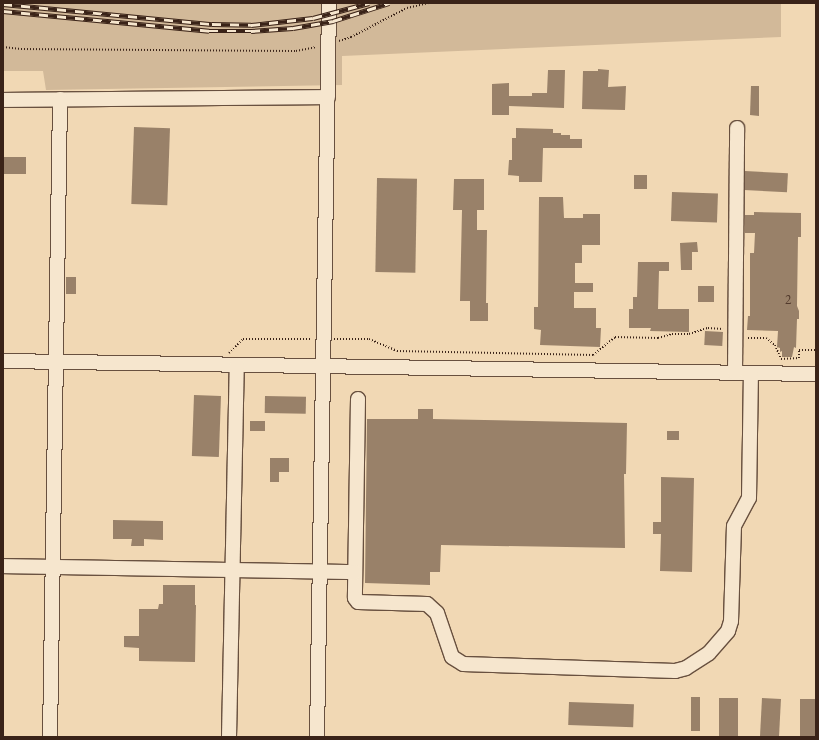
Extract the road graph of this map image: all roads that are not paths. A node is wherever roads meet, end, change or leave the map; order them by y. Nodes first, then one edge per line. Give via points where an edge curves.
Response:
1 (329, 3) edge
2 (328, 97) junction
3 (60, 99) junction
4 (3, 100) edge
5 (737, 128) dead end
6 (3, 361) edge
7 (55, 362) junction
8 (237, 365) junction
9 (323, 366) junction
10 (735, 373) junction
11 (751, 373) junction
12 (816, 374) edge
13 (358, 398) dead end
14 (3, 566) edge
15 (52, 567) junction
16 (233, 570) junction
17 (320, 571) junction
18 (356, 572) junction
19 (50, 737) edge
20 (229, 737) edge
21 (317, 737) edge

1 - 2 lane
2 - 3 lane
2 - 9 lane
3 - 4 lane
3 - 7 lane
5 - 10 lane
6 - 7 lane
7 - 8 lane
7 - 15 lane
8 - 9 lane
8 - 16 lane
9 - 10 lane
9 - 17 lane
10 - 11 lane
11 - 12 lane
11 - 18 lane via 749,498 734,526 731,622 728,631 709,653 686,668 675,670 463,664 452,657 434,608 427,604 358,602 355,598
13 - 18 lane
14 - 15 lane
15 - 16 lane
15 - 19 lane
16 - 17 lane
16 - 20 lane
17 - 18 lane
17 - 21 lane

